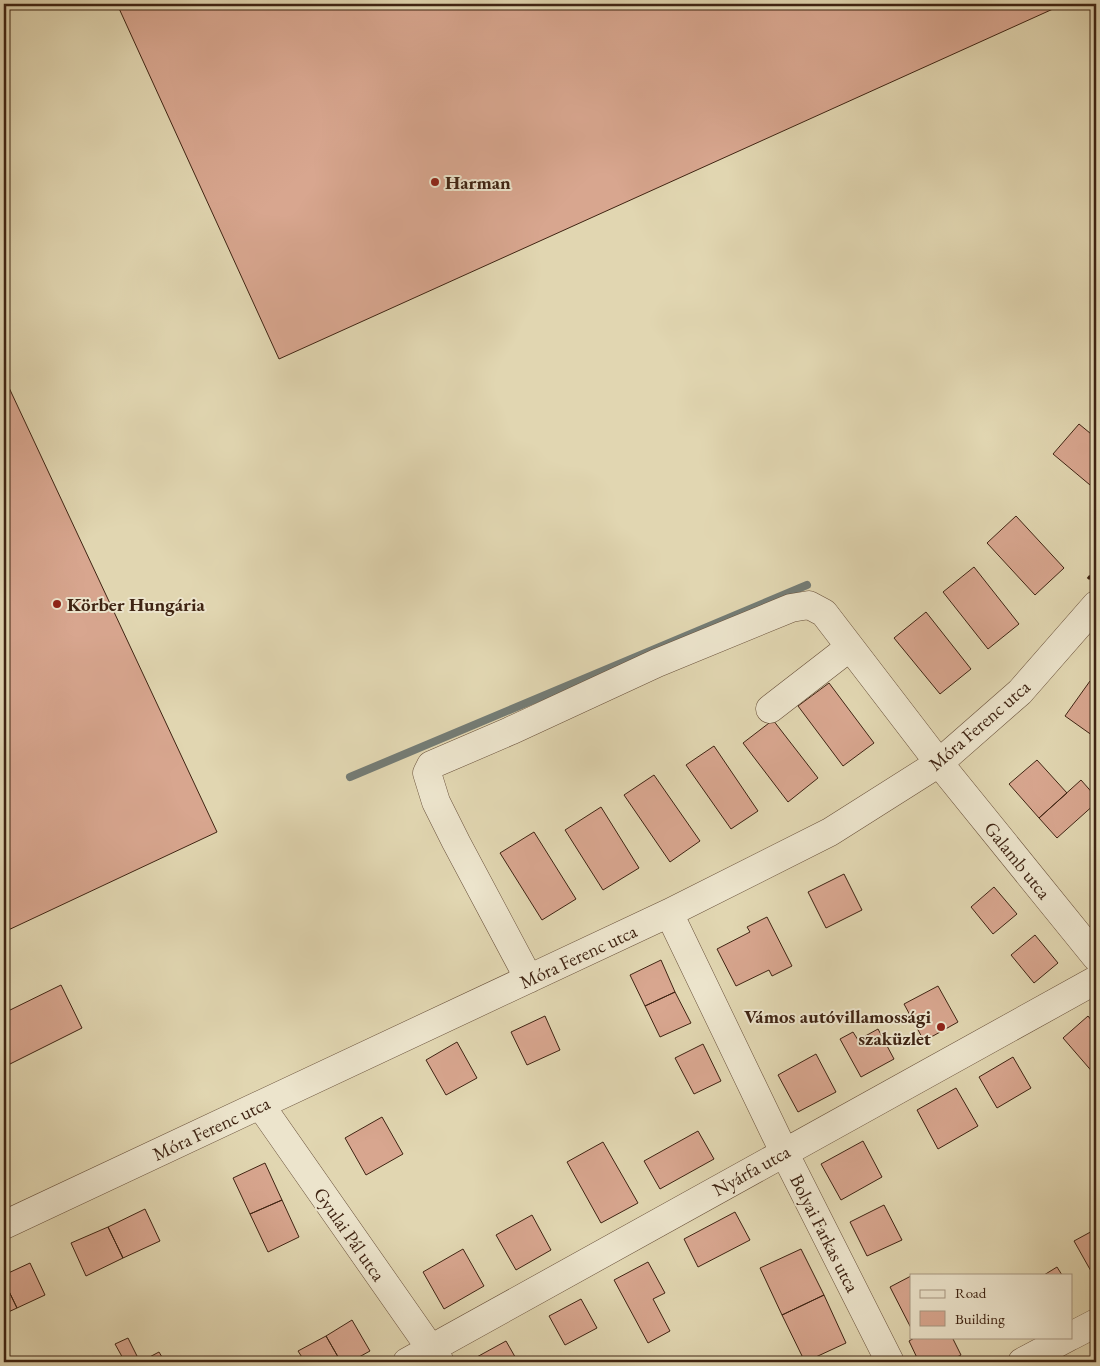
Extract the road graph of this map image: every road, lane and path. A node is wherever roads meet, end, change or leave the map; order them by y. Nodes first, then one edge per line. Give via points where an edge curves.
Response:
1 (1096, 568) edge
2 (1090, 594) edge
3 (850, 647) junction
4 (770, 709) dead end
5 (939, 763) junction
6 (669, 913) junction
7 (1096, 957) edge
8 (529, 980) junction
9 (1096, 980) edge
10 (261, 1106) junction
11 (784, 1152) junction
12 (4, 1225) edge
13 (1096, 1323) edge
14 (1072, 1336) edge
15 (1068, 1338) edge
16 (435, 1356) edge
17 (407, 1362) edge
18 (890, 1362) edge
19 (1022, 1362) edge

1 - 2 path
2 - 5 street, Móra Ferenc utca via 1020,692
3 - 4 street
3 - 5 street, Galamb utca
3 - 8 street, Galamb utca via 824,613 809,605 790,608 657,663 430,765 427,773 436,802
5 - 6 street, Móra Ferenc utca via 830,832
5 - 7 street, Galamb utca
6 - 8 street, Móra Ferenc utca
6 - 11 street, Bolyai Farkas utca
8 - 10 street, Móra Ferenc utca
9 - 11 street, Nyárfa utca
10 - 12 street, Móra Ferenc utca
10 - 16 street, Gyulai Pál utca
11 - 16 street, Nyárfa utca
11 - 18 street, Bolyai Farkas utca
13 - 14 street
15 - 19 street
16 - 17 street, Nyárfa utca

